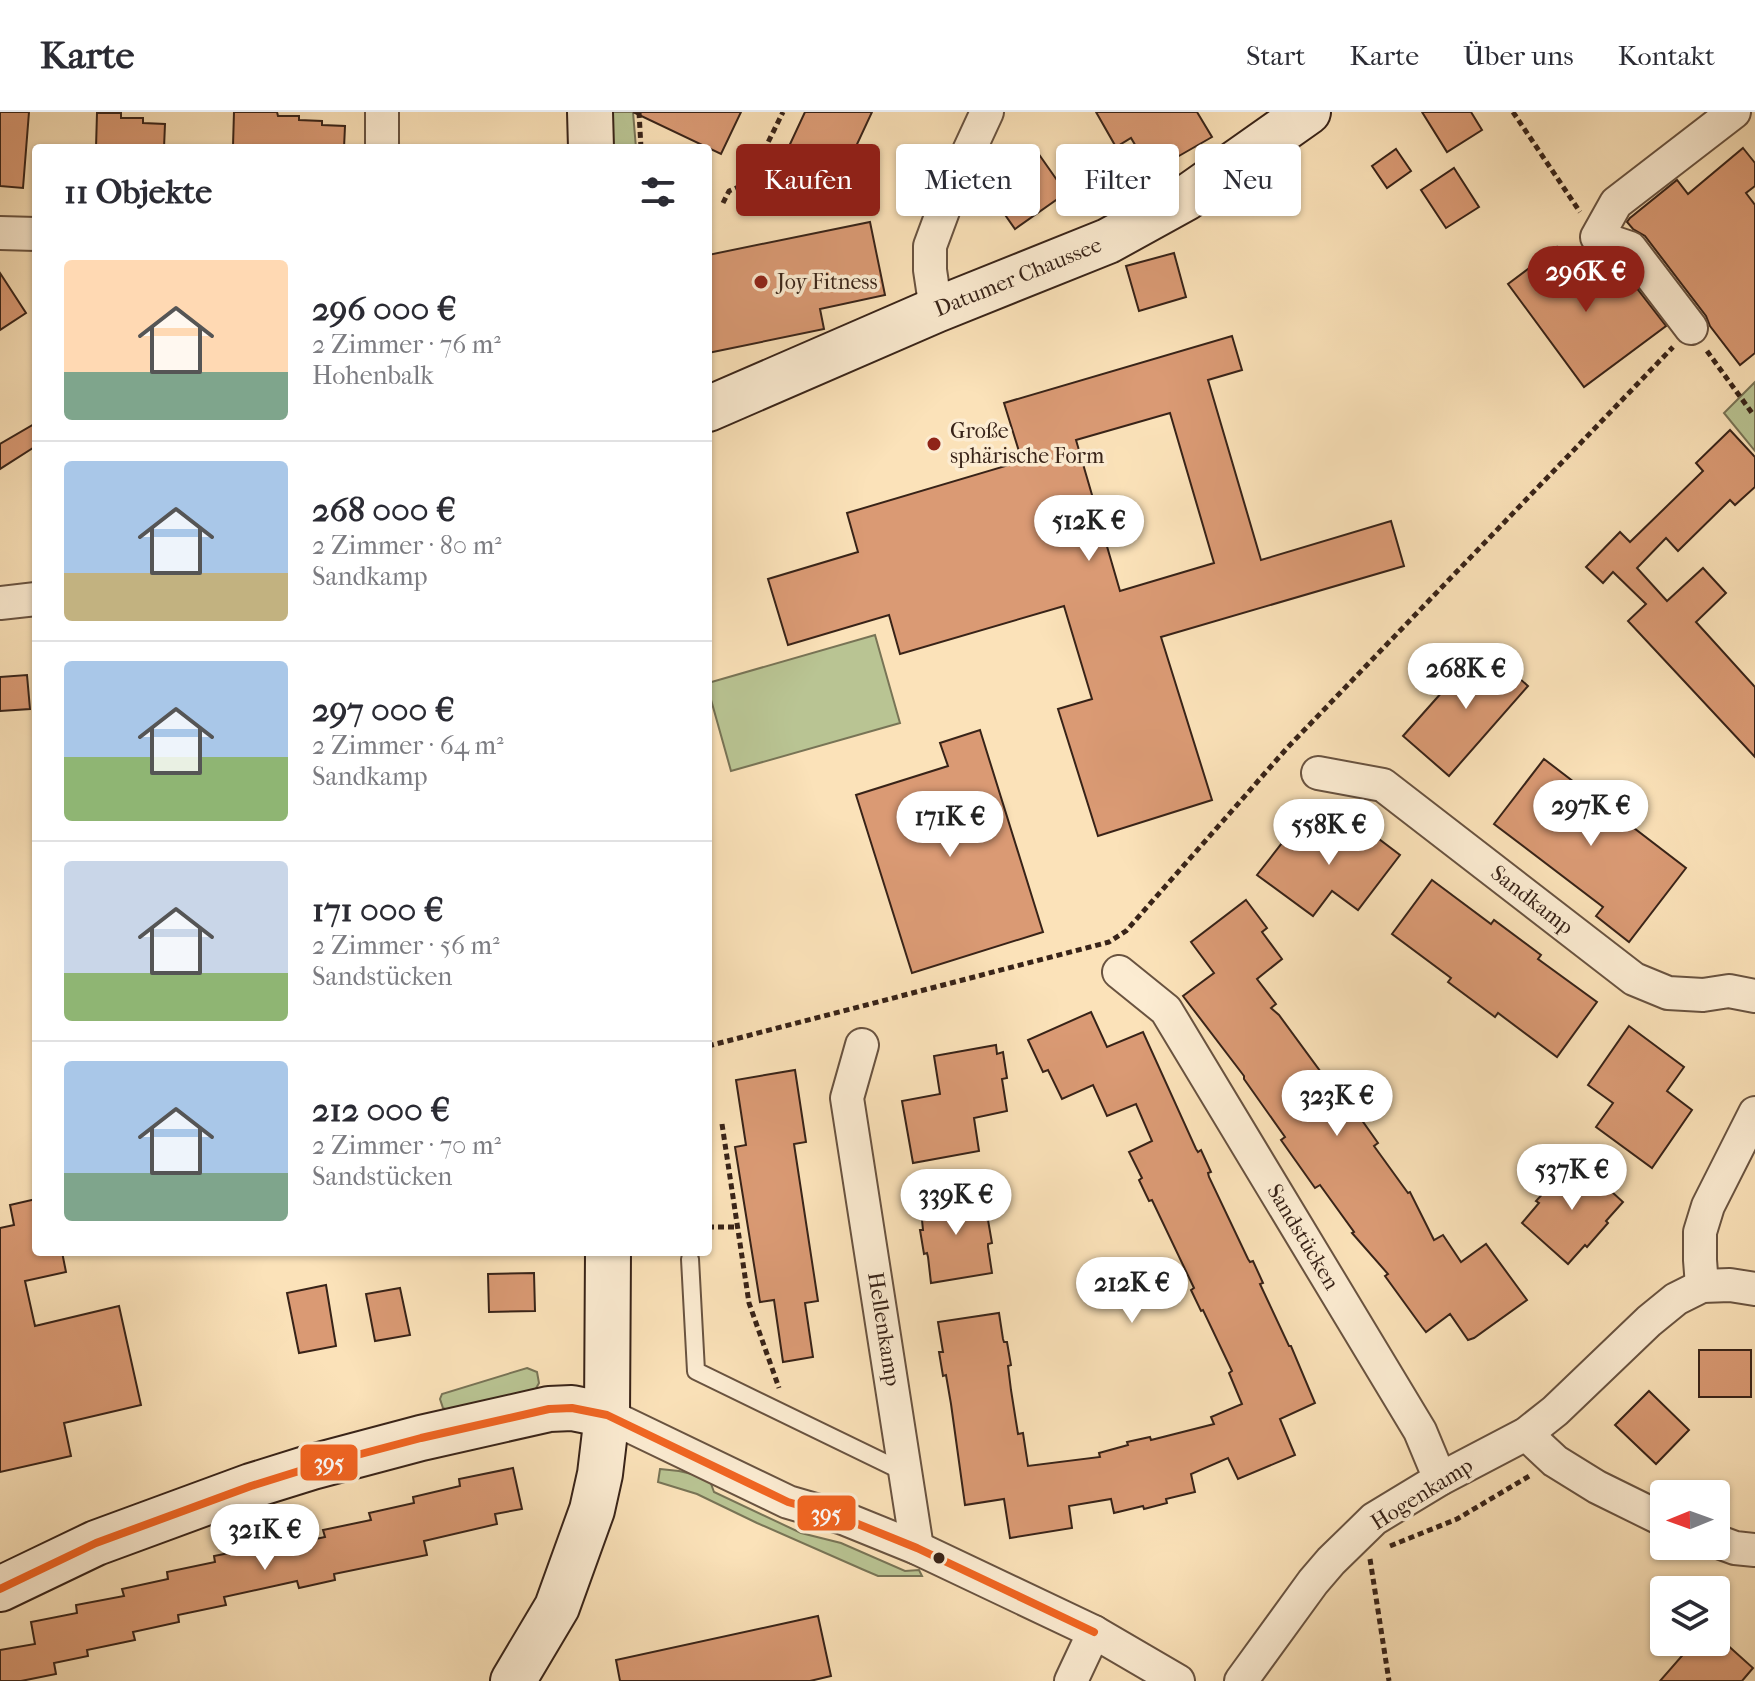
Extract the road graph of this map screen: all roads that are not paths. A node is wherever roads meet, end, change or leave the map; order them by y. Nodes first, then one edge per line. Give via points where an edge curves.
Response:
1 (382, 112) edge
2 (590, 112) edge
3 (987, 112) edge
4 (1308, 112) edge
5 (1734, 112) edge
6 (382, 144) edge
7 (591, 144) edge
8 (0, 233) edge
9 (32, 234) edge
10 (936, 310) junction
11 (1691, 328) road end
12 (712, 407) edge
13 (32, 599) edge
14 (0, 603) edge
15 (1318, 773) dead end
16 (1119, 972) dead end
17 (1755, 996) edge
18 (862, 1045) dead end
19 (1755, 1113) edge
20 (608, 1256) edge
21 (690, 1259) dead end
22 (1702, 1286) junction
23 (1755, 1289) edge
24 (607, 1415) junction
25 (1526, 1434) junction
26 (906, 1473) junction
27 (1440, 1479) junction
28 (1650, 1513) edge
29 (1730, 1546) edge
30 (917, 1548) junction
31 (1755, 1550) edge
32 (0, 1589) edge
33 (1094, 1632) junction
34 (513, 1681) edge
35 (1071, 1681) edge
36 (1178, 1681) edge
37 (1241, 1681) edge

1 - 6 street
2 - 7 street
3 - 10 street via 930,246
4 - 10 street, Datumer Chaussee via 1186,198 1108,241
5 - 11 street via 1616,203 1597,237 1630,248
8 - 9 street
10 - 12 street, Datumer Chaussee
13 - 14 street
15 - 17 street, Sandkamp via 1383,785 1634,979 1668,993 1729,991
16 - 27 street, Sandstücken via 1166,1010 1420,1431
18 - 26 street, Hellenkamp via 847,1098
19 - 22 street via 1700,1232
20 - 24 street
21 - 26 lane via 696,1371
22 - 23 street
22 - 25 street, Hogenkamp via 1649,1321
24 - 30 street via 788,1502
24 - 32 street via 549,1409 312,1467 96,1543
24 - 34 street via 592,1510 557,1607
25 - 27 street, Hogenkamp
25 - 28 street via 1555,1461
26 - 30 street, Hellenkamp
27 - 37 street, Hogenkamp via 1374,1519 1331,1561
29 - 31 street
30 - 33 street
33 - 35 street
33 - 36 street

